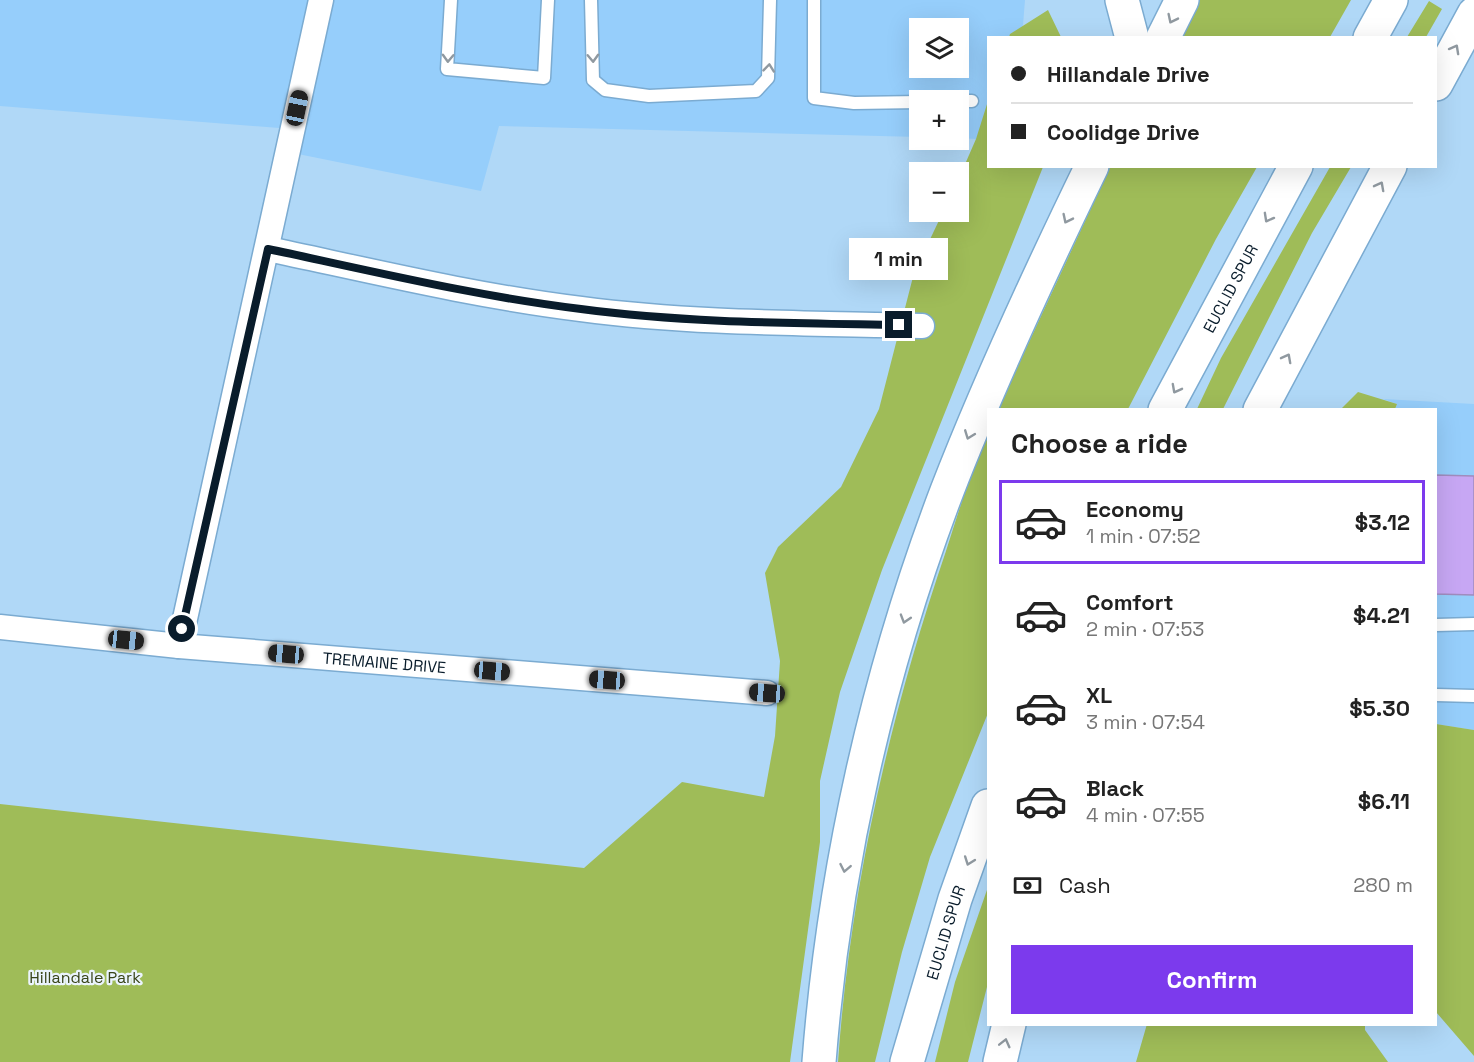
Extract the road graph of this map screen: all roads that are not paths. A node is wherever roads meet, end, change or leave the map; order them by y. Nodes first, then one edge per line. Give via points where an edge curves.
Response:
1 (321, 0) edge
2 (451, 0) edge
3 (548, 0) edge
4 (591, 0) edge
5 (770, 0) edge
6 (814, 0) edge
7 (1122, 0) edge
8 (1182, 0) edge
9 (1474, 14) edge
10 (1131, 36) edge
11 (1164, 36) edge
12 (1437, 82) edge
13 (909, 102) edge
14 (1091, 168) edge
15 (1295, 168) edge
16 (1389, 168) edge
17 (268, 249) junction
18 (922, 326) dead end
19 (1166, 408) edge
20 (1261, 408) edge
21 (1474, 624) edge
22 (1437, 625) edge
23 (0, 627) edge
24 (179, 646) junction
25 (767, 693) dead end
26 (1437, 695) edge
27 (1474, 696) edge
28 (987, 809) edge
29 (1009, 1026) edge
30 (819, 1062) edge
31 (907, 1062) edge
32 (1000, 1062) edge

1 - 17 street
2 -> 3 lane via 447,69 544,78
4 -> 5 lane via 593,80 605,90 649,96 756,91 768,78
6 - 13 lane via 814,98 854,103
7 - 10 highway
8 -> 11 highway
12 -> 9 highway
14 -> 30 highway via 981,407 907,611 856,810 831,955
15 -> 19 highway, EUCLID SPUR
20 -> 16 highway
17 - 18 street via 461,290 581,309 695,320
17 - 24 street
21 - 22 lane
23 - 24 street, TREMAINE DRIVE
24 - 25 street, TREMAINE DRIVE
26 - 27 lane
28 -> 31 highway, EUCLID SPUR via 955,899
32 -> 29 highway

